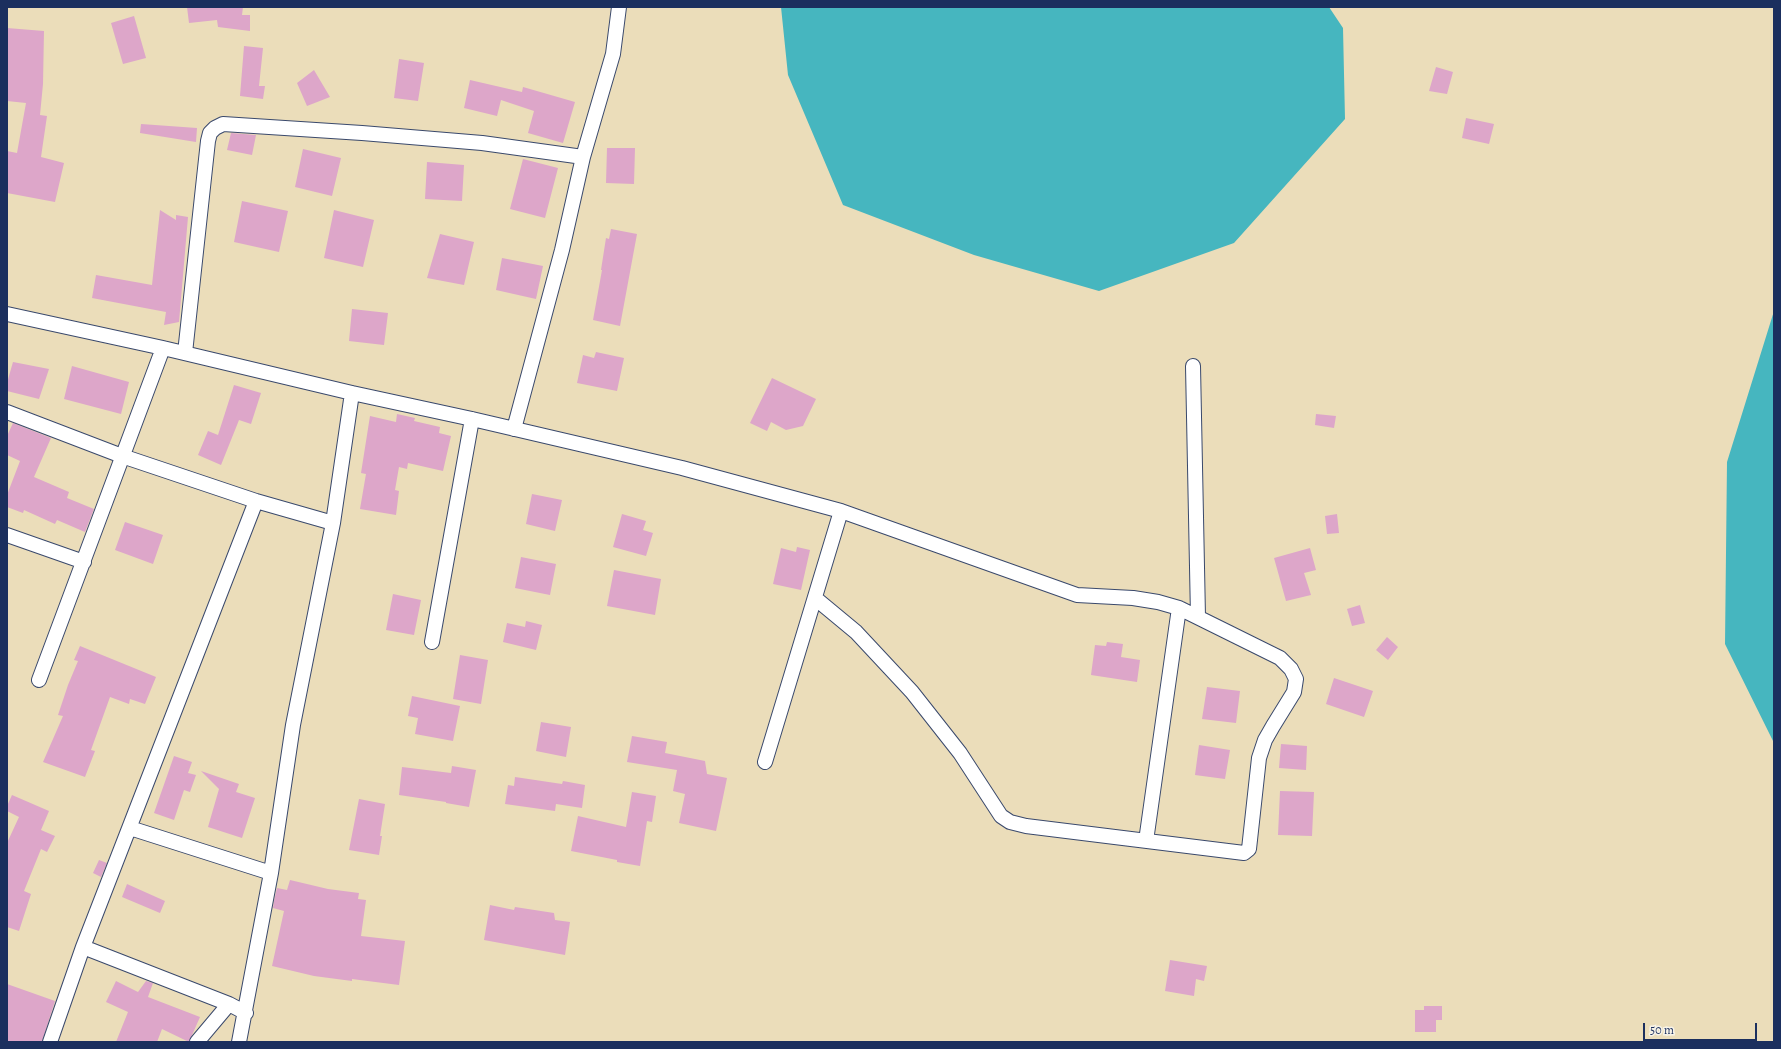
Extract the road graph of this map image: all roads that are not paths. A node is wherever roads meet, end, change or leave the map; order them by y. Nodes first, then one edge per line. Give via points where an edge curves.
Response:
1 (619, 7) edge
2 (583, 158) junction
3 (7, 314) edge
4 (163, 348) junction
5 (185, 353) junction
6 (1193, 366) dead end
7 (352, 393) junction
8 (7, 412) edge
9 (472, 419) junction
10 (514, 429) junction
11 (122, 456) junction
12 (256, 501) junction
13 (841, 511) junction
14 (333, 523) junction
15 (7, 535) edge
16 (84, 562) junction
17 (815, 598) junction
18 (1179, 608) junction
19 (1198, 618) junction
20 (432, 642) dead end
21 (39, 680) dead end
22 (765, 762) dead end
23 (130, 828) junction
24 (1146, 841) junction
25 (271, 873) junction
26 (83, 946) junction
27 (229, 1004) junction
28 (246, 1013) junction
29 (50, 1042) edge
30 (197, 1042) edge
31 (239, 1042) edge

1 - 2 street via 613,54
2 - 5 street via 482,143 223,124 210,133 208,141
2 - 10 street via 562,250
3 - 4 street
4 - 5 street
4 - 11 street
5 - 7 street
6 - 19 street
7 - 9 street
7 - 14 street
8 - 11 street
9 - 10 street
9 - 20 street
10 - 13 street via 682,468
11 - 12 street
11 - 16 street
12 - 14 street
12 - 23 street
13 - 17 street
13 - 18 street via 1077,595 1133,598
14 - 25 street via 293,725
15 - 16 street
16 - 21 street
17 - 22 street
17 - 24 street via 856,632 912,692 960,753 1001,816 1010,822 1026,826
18 - 19 street
18 - 24 street
19 - 24 street via 1280,658 1291,669 1296,679 1294,692 1265,740 1259,758 1247,852
23 - 25 street
23 - 26 street
25 - 28 street
26 - 27 street
26 - 29 street
27 - 28 street
27 - 30 street
28 - 31 street

